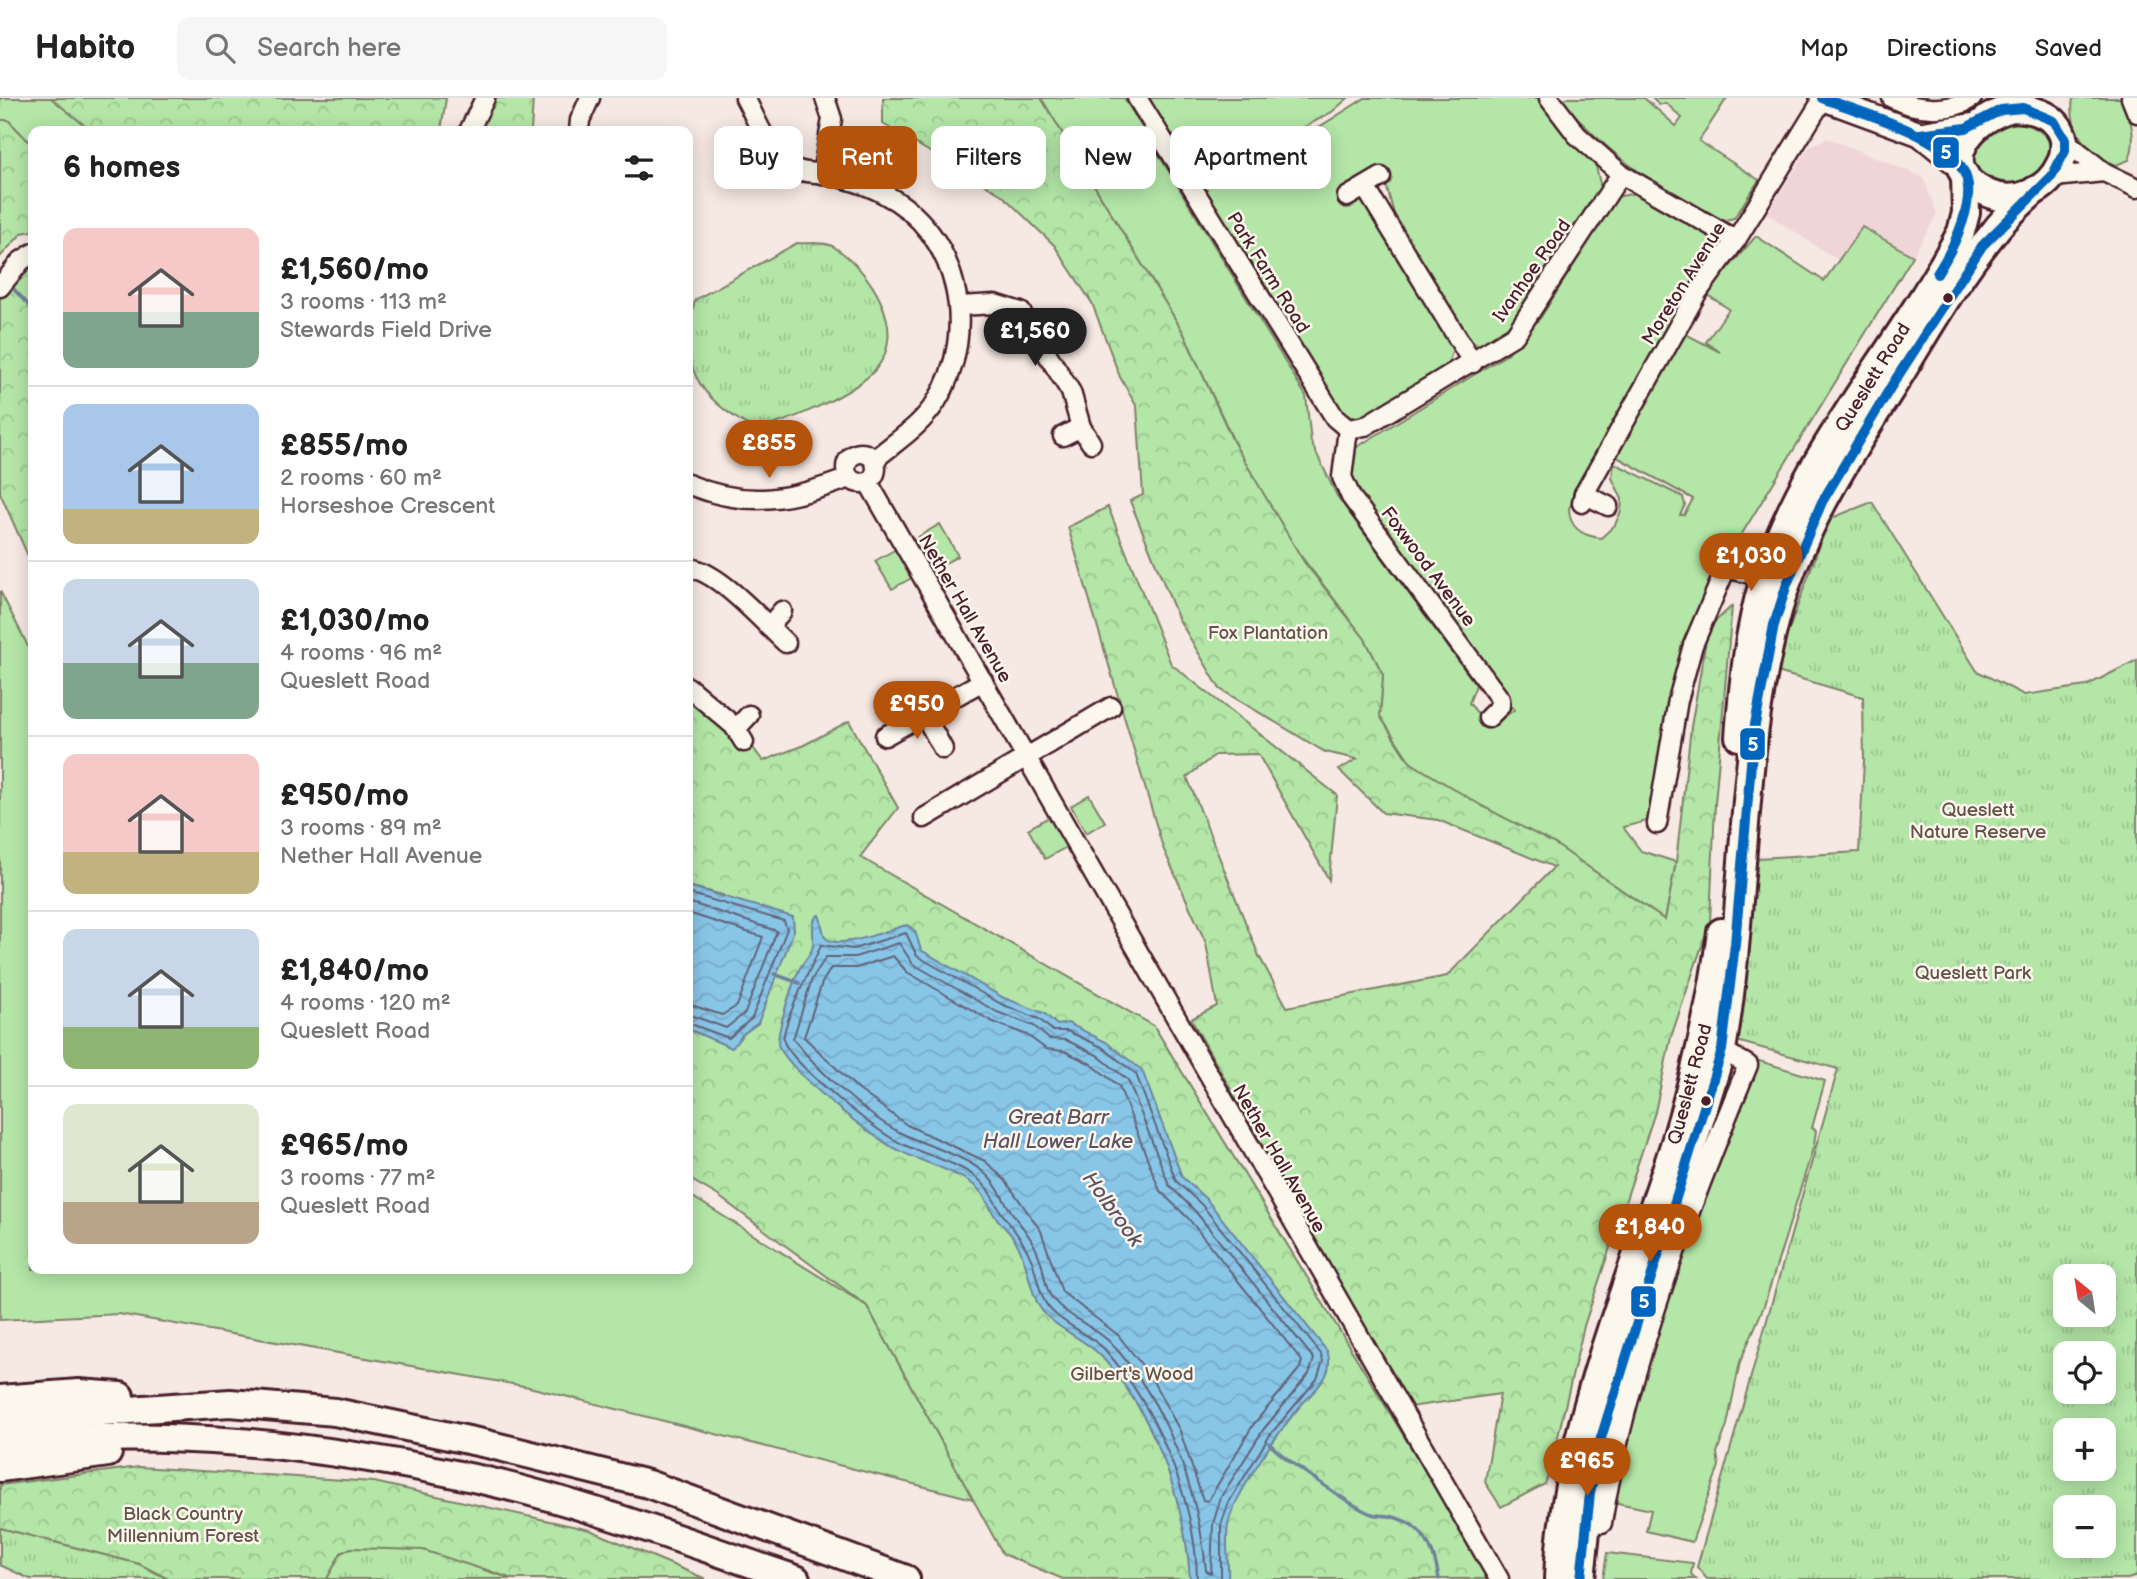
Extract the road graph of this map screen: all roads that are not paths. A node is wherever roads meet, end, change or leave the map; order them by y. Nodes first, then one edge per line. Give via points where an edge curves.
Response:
1 (485, 98) edge
2 (590, 98) edge
3 (745, 98) edge
4 (825, 98) edge
5 (1137, 98) edge
6 (1549, 98) edge
7 (1822, 98) edge
8 (1892, 98) edge
9 (2063, 98) edge
10 (2131, 98) edge
11 (1987, 108) edge
12 (2137, 113) edge
13 (471, 126) edge
14 (579, 126) edge
15 (831, 126) edge
16 (1920, 134) junction
17 (2063, 136) junction
18 (1963, 171) junction
19 (2104, 172) junction
20 (817, 174) edge
21 (1621, 174) junction
22 (1381, 177) dead end
23 (2135, 182) edge
24 (2045, 183) junction
25 (1365, 187) junction
26 (870, 189) edge
27 (1347, 197) dead end
28 (1735, 240) junction
29 (28, 256) edge
30 (3, 283) edge
31 (960, 306) junction
32 (1473, 363) junction
33 (1081, 427) junction
34 (1348, 429) junction
35 (1063, 436) dead end
36 (1091, 443) dead end
37 (1842, 452) junction
38 (874, 460) junction
39 (849, 478) junction
40 (868, 482) junction
41 (693, 485) edge
42 (1608, 506) dead end
43 (693, 568) edge
44 (1776, 580) junction
45 (782, 611) dead end
46 (769, 627) junction
47 (786, 643) dead end
48 (983, 681) junction
49 (693, 692) edge
50 (1111, 707) dead end
51 (924, 714) junction
52 (749, 715) dead end
53 (1488, 718) dead end
54 (885, 736) dead end
55 (943, 749) dead end
56 (1027, 756) junction
57 (1665, 815) dead end
58 (924, 818) dead end
59 (1722, 1050) junction
60 (0, 1399) edge
61 (230, 1403) junction
62 (0, 1419) edge
63 (232, 1439) junction
64 (0, 1444) edge
65 (0, 1468) edge
66 (1602, 1524) dead end
67 (796, 1579) edge
68 (906, 1579) edge
69 (1499, 1579) edge
70 (1558, 1579) edge
71 (1581, 1579) edge

1 - 13 street
2 - 14 street
3 - 20 street via 782,161 802,172
4 - 15 street
5 - 34 street, Park Farm Road via 1335,418
6 - 21 street via 1577,135
7 - 16 main road
7 - 28 street, Moreton Avenue
8 - 11 street via 1937,108
9 - 17 highway
10 - 12 street
11 - 16 main road
11 - 17 highway via 2029,109 2052,119
11 - 18 highway via 1963,144
16 - 18 main road
17 - 19 street
17 - 24 highway via 2063,159
18 - 24 highway via 1977,188 1996,196 2013,197
18 - 37 highway, Queslett Road via 1966,213 1961,232
19 - 23 street
19 - 24 street
21 - 28 street
21 - 32 street, Ivanhoe Road via 1515,335
22 - 25 street
24 - 37 highway, Queslett Road via 1980,251
25 - 27 street
25 - 32 street
26 - 31 street via 886,194 920,220 951,267
28 - 42 street, Moreton Avenue via 1697,293 1583,498
29 - 30 street
31 - 33 street via 995,304 1021,312 1071,392
31 - 38 street via 949,377 935,403 921,422
32 - 34 street, Ivanhoe Road via 1365,426
33 - 35 street
33 - 36 street
34 - 53 street, Foxwood Avenue via 1342,477 1351,497 1500,699 1500,706
37 - 44 highway, Queslett Road via 1788,519
38 - 39 street via 867,454 851,456 845,471
38 - 40 street via 877,468
39 - 40 street via 860,484
39 - 41 street via 797,497 769,499 733,497
40 - 48 street, Nether Hall Avenue
43 - 46 street via 720,582
44 - 57 street via 1726,568 1693,645 1678,700
44 - 59 highway, Queslett Road via 1774,625 1751,762 1733,985
44 - 70 highway, Queslett Road via 1751,626 1717,966 1676,1139 1569,1473
45 - 46 street
46 - 47 street
48 - 51 street
48 - 56 street, Nether Hall Avenue
49 - 52 street via 740,735
50 - 56 street
51 - 54 street
51 - 55 street
56 - 58 street
56 - 69 street, Nether Hall Avenue
59 - 66 street, Queslett Road via 1748,1065 1658,1298 1609,1478
59 - 71 highway, Queslett Road via 1601,1438
60 - 61 highway via 79,1393
61 - 62 highway
61 - 68 highway via 335,1412 648,1484
63 - 64 highway via 125,1436
63 - 65 highway
63 - 67 highway via 479,1479 619,1519

